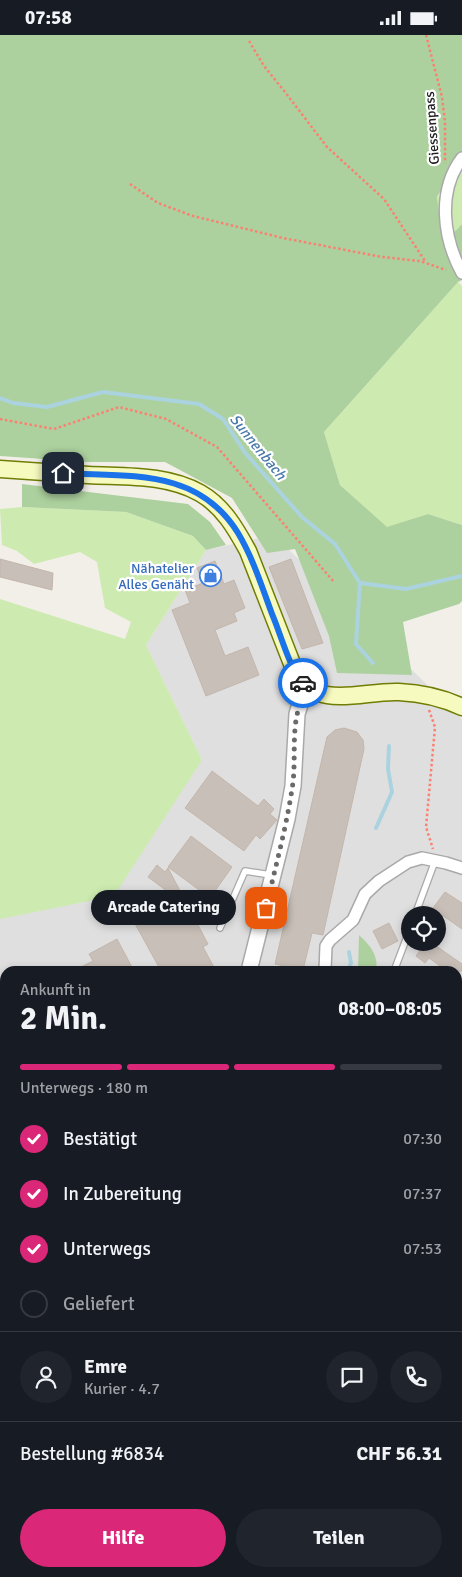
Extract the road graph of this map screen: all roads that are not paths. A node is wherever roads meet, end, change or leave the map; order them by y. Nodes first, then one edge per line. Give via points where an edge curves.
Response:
1 (462, 157) edge
2 (462, 273) edge
3 (0, 469) edge
4 (309, 688) junction
5 (462, 707) edge
6 (436, 860) junction
7 (462, 868) edge
8 (273, 876) junction
9 (419, 906) edge
10 (220, 928) dead end
11 (402, 951) edge
12 (250, 966) edge
13 (325, 966) edge
14 (396, 966) edge

1 - 2 street via 450,180 446,203 449,238
3 - 4 main road via 146,478 182,485 201,494 228,517 248,551 296,673
4 - 5 main road via 320,694 341,697 417,693
4 - 8 street via 302,698 298,714 293,786
6 - 7 street
6 - 9 lane
6 - 13 street via 422,858 408,862 365,894 353,920 326,947
8 - 10 lane via 245,871
8 - 12 street
11 - 14 lane

